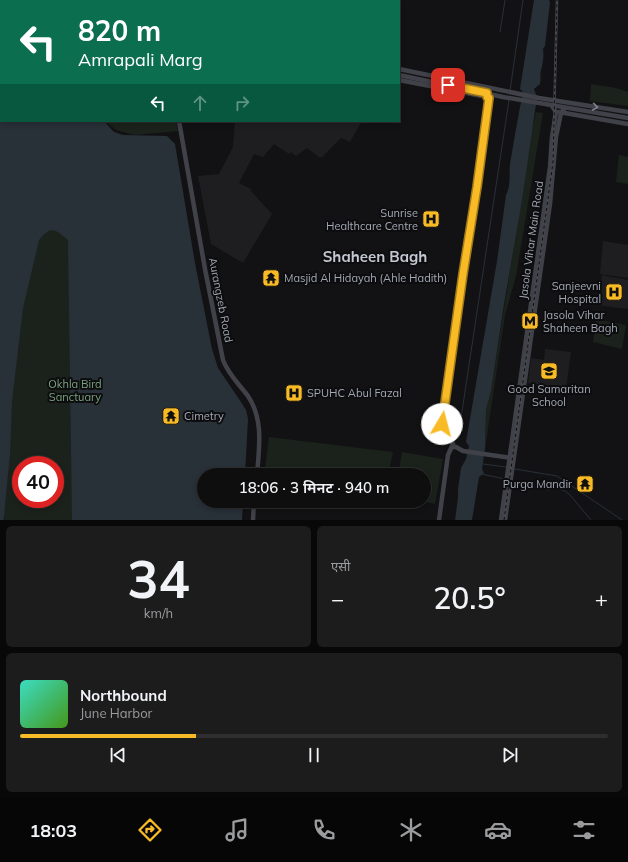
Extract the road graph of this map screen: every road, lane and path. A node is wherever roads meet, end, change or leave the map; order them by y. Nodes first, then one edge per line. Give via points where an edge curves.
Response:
1 (400, 69) edge
2 (401, 78) edge
3 (503, 94) junction
4 (487, 95) junction
5 (538, 101) junction
6 (552, 106) junction
7 (565, 108) junction
8 (558, 112) junction
9 (628, 112) edge
10 (628, 118) edge
11 (179, 122) edge
12 (182, 122) edge
13 (628, 124) edge
14 (452, 445) junction
15 (512, 458) junction
16 (258, 468) edge
17 (258, 468) edge
18 (509, 480) junction
19 (255, 508) edge
20 (254, 520) edge
21 (439, 520) edge
22 (501, 520) edge
23 (505, 520) edge

1 - 3 main road
2 - 4 main road
3 - 4 main road
3 - 5 main road
4 - 14 main road via 489,101 442,424 444,434
5 - 6 main road
5 -> 9 main road
6 - 7 main road
6 - 8 main road
7 - 8 main road, Jasola Vihar Main Road
7 - 10 main road
8 - 13 main road
8 - 15 main road, Jasola Vihar Main Road via 550,204
11 - 16 main road, Aurangzeb Road via 223,360 252,403 259,427
12 - 17 main road, Aurangzeb Road via 224,354 229,368 254,402 260,420
14 - 15 main road via 466,451
14 - 21 main road via 448,455
15 - 18 main road, Jasola Vihar Main Road
18 - 22 main road, Jasola Vihar Main Road
18 - 23 main road, Jasola Vihar Main Road
19 - 20 main road

